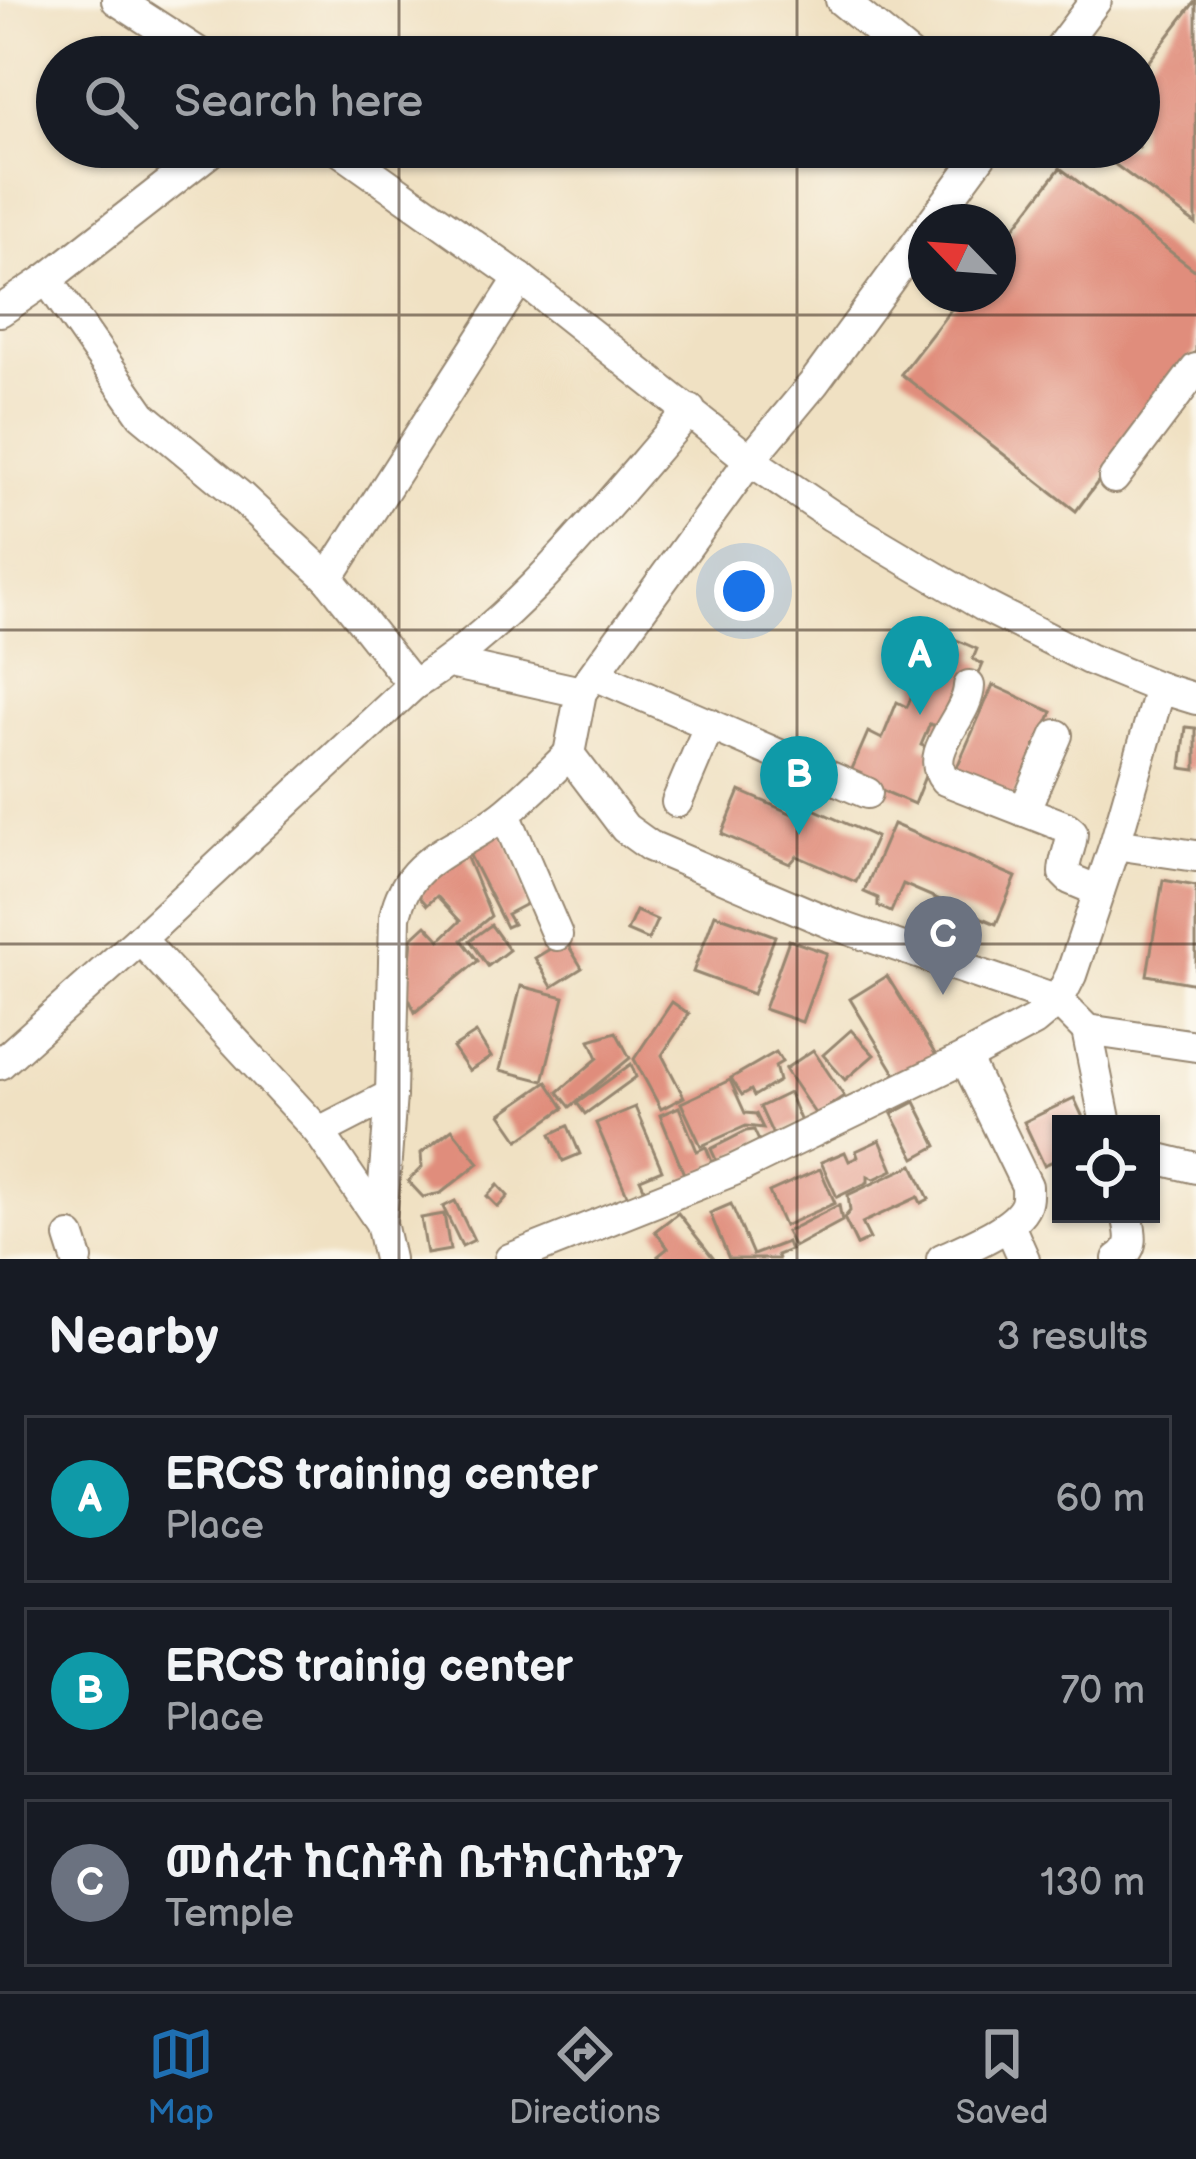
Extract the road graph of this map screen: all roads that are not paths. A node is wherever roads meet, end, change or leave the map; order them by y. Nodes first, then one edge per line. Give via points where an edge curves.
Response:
1 (117, 0) edge
2 (842, 0) edge
3 (1096, 0) edge
4 (173, 36) edge
5 (886, 36) edge
6 (1069, 36) edge
7 (189, 168) edge
8 (365, 168) edge
9 (972, 168) edge
10 (945, 204) edge
11 (908, 255) edge
12 (520, 278) junction
13 (46, 279) junction
14 (0, 311) edge
15 (1196, 369) edge
16 (690, 410) junction
17 (750, 460) junction
18 (1114, 478) dead end
19 (328, 578) junction
20 (450, 663) junction
21 (588, 684) junction
22 (413, 686) junction
23 (969, 686) dead end
24 (1160, 688) junction
25 (1196, 699) edge
26 (710, 724) junction
27 (1057, 735) dead end
28 (569, 754) junction
29 (867, 793) dead end
30 (676, 802) dead end
31 (1024, 811) junction
32 (505, 814) junction
33 (1115, 844) junction
34 (1196, 856) edge
35 (1100, 891) junction
36 (557, 934) dead end
37 (140, 938) junction
38 (1058, 1001) junction
39 (1087, 1030) junction
40 (1196, 1046) edge
41 (965, 1058) junction
42 (0, 1064) edge
43 (391, 1095) junction
44 (1104, 1115) edge
45 (319, 1132) junction
46 (1160, 1159) edge
47 (1196, 1168) edge
48 (380, 1223) junction
49 (1129, 1223) edge
50 (1009, 1225) junction
51 (389, 1259) edge
52 (510, 1259) edge
53 (942, 1259) edge
54 (1024, 1259) edge
55 (1118, 1259) edge

1 - 4 street
2 - 5 street
3 - 6 street
7 - 13 street
8 - 12 street
9 - 10 street
11 - 17 street
12 - 16 street
12 - 19 street
13 - 14 street
13 - 19 street via 142,416
15 - 18 street
16 - 17 street
16 - 20 street via 513,608
17 - 21 street
17 - 24 street via 982,605
19 - 22 street
20 - 21 street
20 - 22 street
21 - 26 street
21 - 28 street
22 - 37 street
23 - 31 street via 937,756 938,771
24 - 25 street
24 - 33 street
26 - 29 street
26 - 30 street
27 - 31 street
28 - 32 street
28 - 38 street via 650,846 833,924
31 - 35 street via 1072,832 1064,872
32 - 36 street
32 - 43 street via 415,871 398,898
33 - 34 street
33 - 35 street
35 - 38 street
37 - 42 street
37 - 45 street
38 - 39 street
38 - 41 street
39 - 40 street
39 - 44 street
41 - 50 street via 1027,1186 1024,1209
41 - 52 street via 734,1170
43 - 45 street
43 - 48 street
45 - 48 street
46 - 47 street
48 - 51 street
49 - 55 street via 1130,1248
50 - 53 street
50 - 54 street

